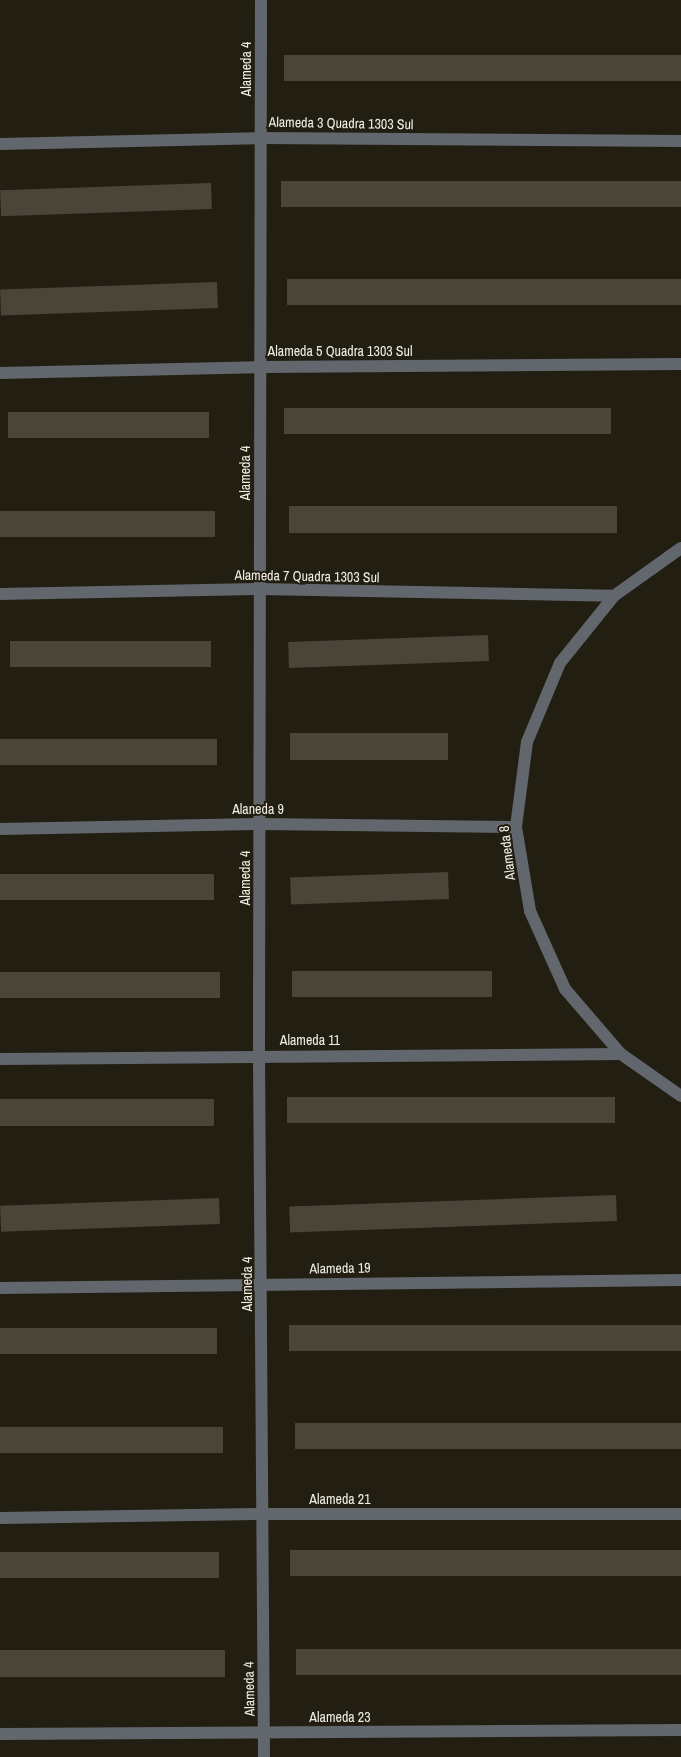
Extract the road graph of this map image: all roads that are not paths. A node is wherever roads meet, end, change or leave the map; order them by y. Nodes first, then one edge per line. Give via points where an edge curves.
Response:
1 (260, 0) edge
2 (261, 138) junction
3 (681, 141) edge
4 (0, 144) edge
5 (681, 364) edge
6 (261, 367) junction
7 (0, 373) edge
8 (681, 548) edge
9 (260, 589) junction
10 (0, 594) edge
11 (614, 596) junction
12 (260, 824) junction
13 (516, 827) junction
14 (0, 829) edge
15 (621, 1054) junction
16 (259, 1056) junction
17 (0, 1059) edge
18 (681, 1096) edge
19 (681, 1280) edge
20 (262, 1284) junction
21 (0, 1288) edge
22 (262, 1514) junction
23 (681, 1514) edge
24 (0, 1518) edge
25 (681, 1730) edge
26 (264, 1732) junction
27 (0, 1734) edge
28 (264, 1757) edge

1 - 2 street, Alameda 4
2 - 3 street, Alameda 3 Quadra 1303 Sul
2 - 4 street, Alameda 3 Quadra 1303 Sul
2 - 6 street, Alameda 4
5 - 6 street, Alameda 5 Quadra 1303 Sul
6 - 7 street, Alameda 5 Quadra 1303 Sul
6 - 9 street, Alameda 4
8 - 11 street, Alameda 8
9 - 10 street, Alameda 7 Quadra 1303 Sul
9 - 11 street, Alameda 7 Quadra 1303 Sul
9 - 12 street, Alameda 4
11 - 13 street, Alameda 8 via 560,663 530,733
12 - 13 street, Alaneda 9
12 - 14 street, Alaneda 9
12 - 16 street, Alameda 4
13 - 15 street, Alameda 8 via 530,911 557,971 565,988
15 - 16 street, Alameda 11
15 - 18 street, Alameda 8
16 - 17 street, Alameda 11
16 - 20 street, Alameda 4
19 - 20 street, Alameda 19
20 - 21 street, Alameda 19
20 - 22 street, Alameda 4
22 - 23 street, Alameda 21
22 - 24 street, Alameda 21
22 - 26 street, Alameda 4
25 - 26 street, Alameda 23
26 - 27 street, Alameda 23
26 - 28 street, Alameda 4

